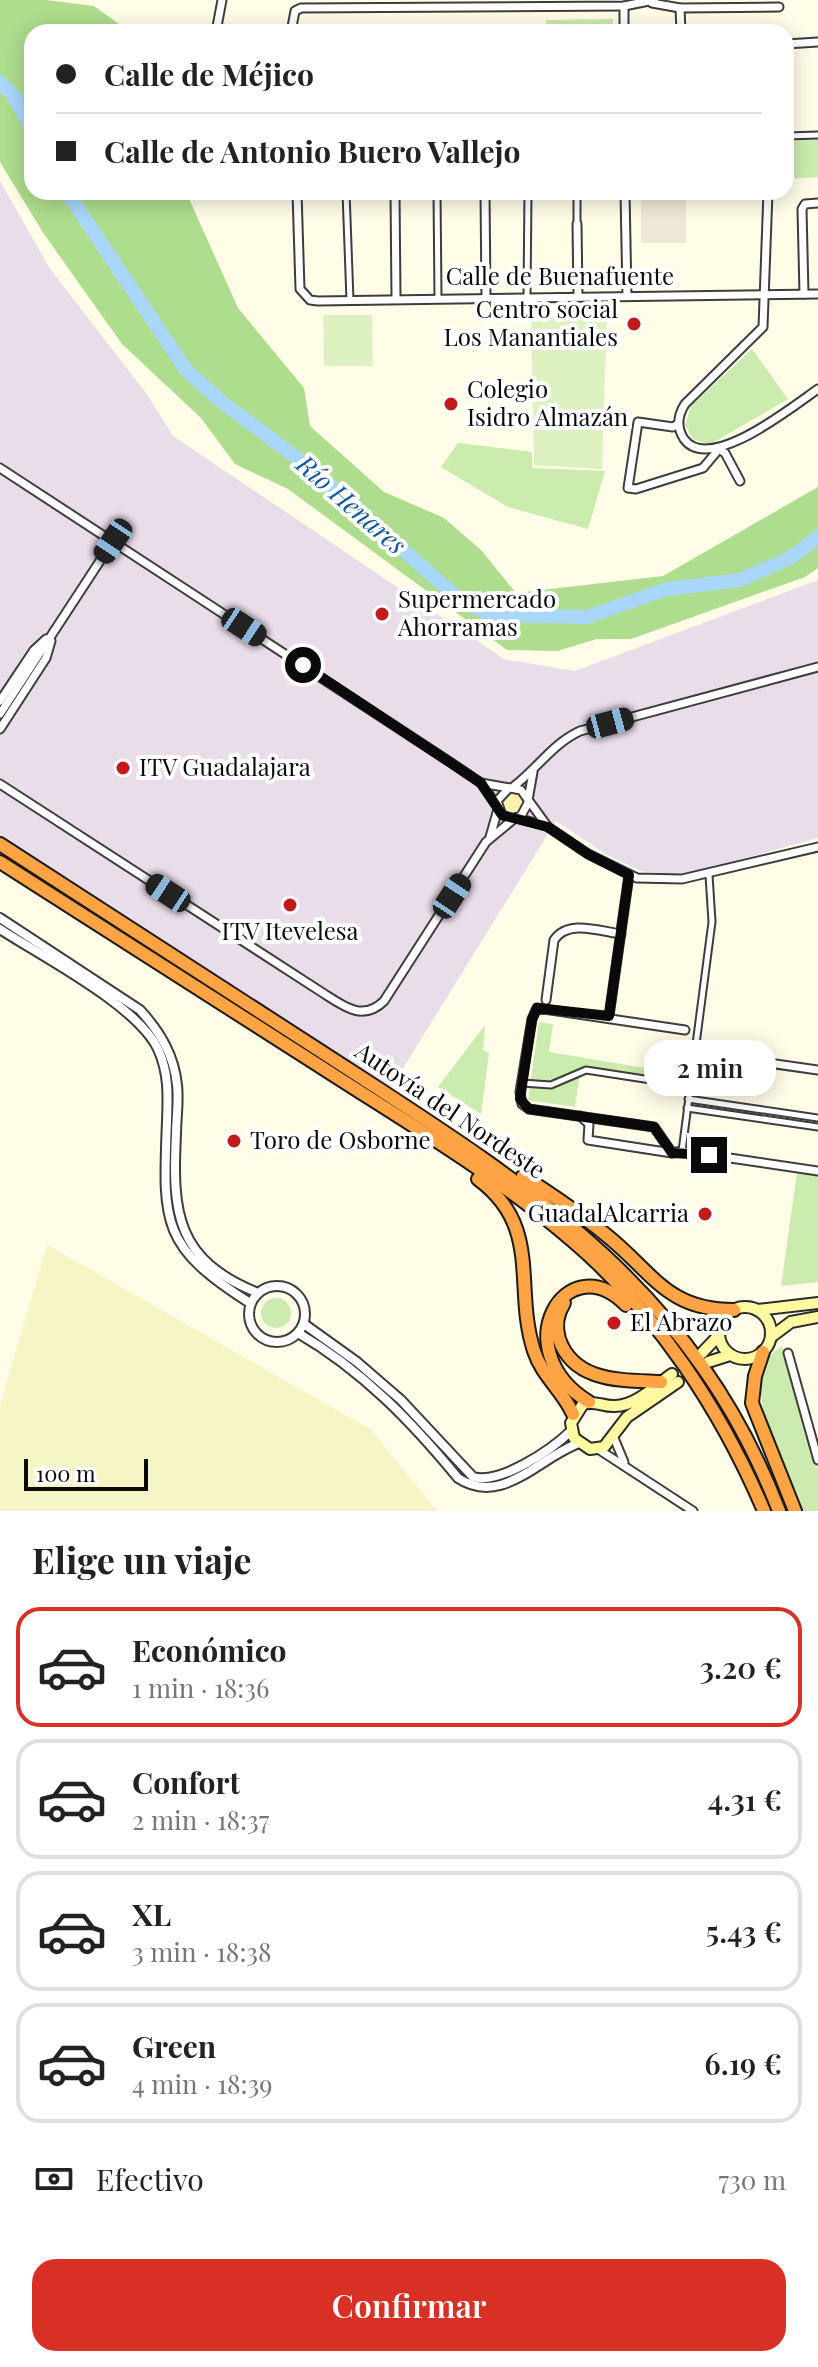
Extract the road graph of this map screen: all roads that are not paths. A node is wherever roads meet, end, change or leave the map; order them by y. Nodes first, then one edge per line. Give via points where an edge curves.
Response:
1 (222, 0) edge
2 (653, 2) edge
3 (358, 3) edge
4 (624, 6) junction
5 (779, 7) dead end
6 (680, 8) junction
7 (218, 24) edge
8 (293, 24) edge
9 (624, 24) edge
10 (681, 24) edge
11 (818, 42) edge
12 (794, 44) edge
13 (818, 135) edge
14 (794, 136) edge
15 (297, 200) edge
16 (346, 200) edge
17 (395, 200) edge
18 (437, 200) edge
19 (485, 200) edge
20 (528, 200) edge
21 (577, 200) edge
22 (625, 200) edge
23 (768, 200) edge
24 (818, 203) edge
25 (577, 224) joint
26 (804, 294) junction
27 (818, 294) edge
28 (765, 295) junction
29 (578, 296) junction
30 (627, 296) junction
31 (438, 297) junction
32 (486, 297) junction
33 (527, 297) junction
34 (396, 298) junction
35 (350, 300) junction
36 (818, 389) edge
37 (627, 420) dead end
38 (638, 422) junction
39 (678, 424) junction
40 (719, 449) junction
41 (0, 468) edge
42 (740, 481) dead end
43 (113, 541) junction
44 (54, 632) junction
45 (818, 667) edge
46 (0, 701) edge
47 (0, 714) edge
48 (0, 729) edge
49 (533, 772) junction
50 (481, 783) junction
51 (0, 784) edge
52 (512, 788) junction
53 (528, 802) junction
54 (498, 807) junction
55 (516, 818) junction
56 (548, 827) junction
57 (0, 836) edge
58 (490, 837) junction
59 (0, 844) edge
60 (818, 847) edge
61 (0, 862) edge
62 (629, 875) junction
63 (709, 875) junction
64 (0, 918) edge
65 (0, 929) edge
66 (621, 934) junction
67 (546, 1000) dead end
68 (253, 1007) junction
69 (609, 1016) junction
70 (245, 1019) junction
71 (685, 1030) joint
72 (696, 1032) junction
73 (694, 1053) junction
74 (719, 1056) joint
75 (818, 1070) edge
76 (522, 1083) junction
77 (690, 1086) junction
78 (387, 1094) junction
79 (688, 1099) junction
80 (687, 1108) junction
81 (578, 1115) junction
82 (818, 1118) edge
83 (818, 1127) edge
84 (682, 1151) junction
85 (672, 1153) junction
86 (818, 1171) edge
87 (574, 1292) junction
88 (258, 1293) junction
89 (250, 1303) junction
90 (818, 1303) edge
91 (734, 1310) junction
92 (757, 1310) junction
93 (818, 1317) edge
94 (304, 1324) junction
95 (298, 1333) junction
96 (719, 1335) junction
97 (771, 1337) junction
98 (763, 1352) junction
99 (788, 1353) dead end
100 (730, 1355) junction
101 (670, 1379) junction
102 (589, 1402) junction
103 (609, 1407) junction
104 (573, 1414) junction
105 (618, 1426) junction
106 (571, 1431) junction
107 (614, 1438) junction
108 (579, 1443) junction
109 (597, 1449) junction
110 (818, 1460) edge
111 (626, 1467) junction
112 (693, 1511) edge
113 (763, 1511) edge
114 (779, 1511) edge
115 (795, 1511) edge

1 - 7 street
2 - 4 street
2 - 6 street
3 - 4 street
3 - 8 street via 301,8
4 - 9 street
5 - 6 street
6 - 10 street
11 - 12 street
13 - 14 street
15 - 35 street, Calle de Buenafuente via 298,279 304,295 318,301
16 - 35 street
17 - 34 street
18 - 31 street
19 - 32 street
20 - 33 street
21 - 25 street
22 - 30 street
23 - 28 street
24 - 26 street via 802,209
25 - 29 street
26 - 27 street, Calle de Buenafuente
26 - 28 street, Calle de Buenafuente
28 - 30 street, Calle de Buenafuente
28 - 39 street via 763,327 685,404
29 - 30 street, Calle de Buenafuente
29 - 33 street, Calle de Buenafuente
31 - 32 street, Calle de Buenafuente
31 - 34 street, Calle de Buenafuente
32 - 33 street, Calle de Buenafuente
34 - 35 street, Calle de Buenafuente
36 - 40 street
37 - 38 street
38 - 39 street
38 - 40 street via 626,485 632,490 703,468
39 - 40 street via 690,445
40 - 42 street
41 - 43 street
43 - 44 street
43 - 50 street
44 - 46 street via 34,650
44 - 47 street
44 - 48 street via 46,658
45 - 49 street via 580,731 552,749
49 - 52 street
49 - 53 street
50 - 52 street
50 - 54 street
51 - 58 street via 356,1012 384,1001
52 - 53 street via 521,790
52 - 54 street via 502,792
53 - 55 street
53 - 56 street
54 - 55 street via 507,818
54 - 58 street
55 - 56 street
55 - 58 street
56 - 62 street
57 - 68 highway via 200,965
59 - 68 highway, Autovía del Nordeste
60 - 63 street
61 - 70 highway, Autovía del Nordeste
62 - 63 street via 657,881
62 - 66 street
63 - 72 street via 712,922
64 - 88 street via 140,1010 154,1026 166,1045 178,1088 174,1196 179,1223 209,1264
65 - 89 street via 111,1001 147,1032 158,1049 169,1088 164,1197 171,1226 185,1253 203,1271
66 - 67 street via 570,927 560,931 554,940
66 - 69 street
68 - 78 highway, Autovía del Nordeste
69 - 71 street
69 - 76 street via 537,1008
70 - 104 highway via 282,1050 469,1172 500,1199 522,1243 535,1355
70 - 113 highway, Autovía del Nordeste via 516,1196 594,1259 697,1384 736,1450
71 - 72 street
72 - 73 street
73 - 74 street
73 - 77 street
74 - 75 street
76 - 77 street via 551,1085 586,1070
76 - 81 street via 525,1107
77 - 79 street
78 - 91 highway via 559,1199 608,1236 672,1297 702,1309
78 - 114 highway, Autovía del Nordeste via 524,1185 621,1268 716,1389
79 - 80 street
79 - 82 street
80 - 83 street
80 - 84 street
81 - 85 street via 654,1127
81 - 85 street via 589,1124 588,1140
84 - 85 street
84 - 86 street
87 - 101 highway via 557,1322 561,1343 576,1363 605,1378
87 - 102 highway via 553,1309 546,1339 564,1380
87 - 113 highway via 609,1292 645,1325 707,1411
88 - 89 street
88 - 94 street via 275,1286 293,1291 304,1305
89 - 95 street via 248,1316 261,1339 287,1341
90 - 92 main road
91 - 92 main road
91 - 96 main road via 721,1323
92 - 97 main road via 769,1322
93 - 97 main road via 791,1322
94 - 95 street
94 - 106 street via 401,1400 473,1477 501,1477
95 - 108 street via 352,1369 395,1407 470,1486 504,1486
96 - 100 main road
96 - 100 main road via 705,1357
97 - 98 main road
98 - 100 main road via 743,1359
98 - 115 highway via 752,1403
99 - 110 street
101 - 103 main road via 631,1402
101 - 105 main road
102 - 103 main road
102 - 104 main road
103 - 105 main road
104 - 106 main road
105 - 107 main road
106 - 108 main road
107 - 109 main road
107 - 111 street
108 - 109 main road
109 - 111 street
111 - 112 street

